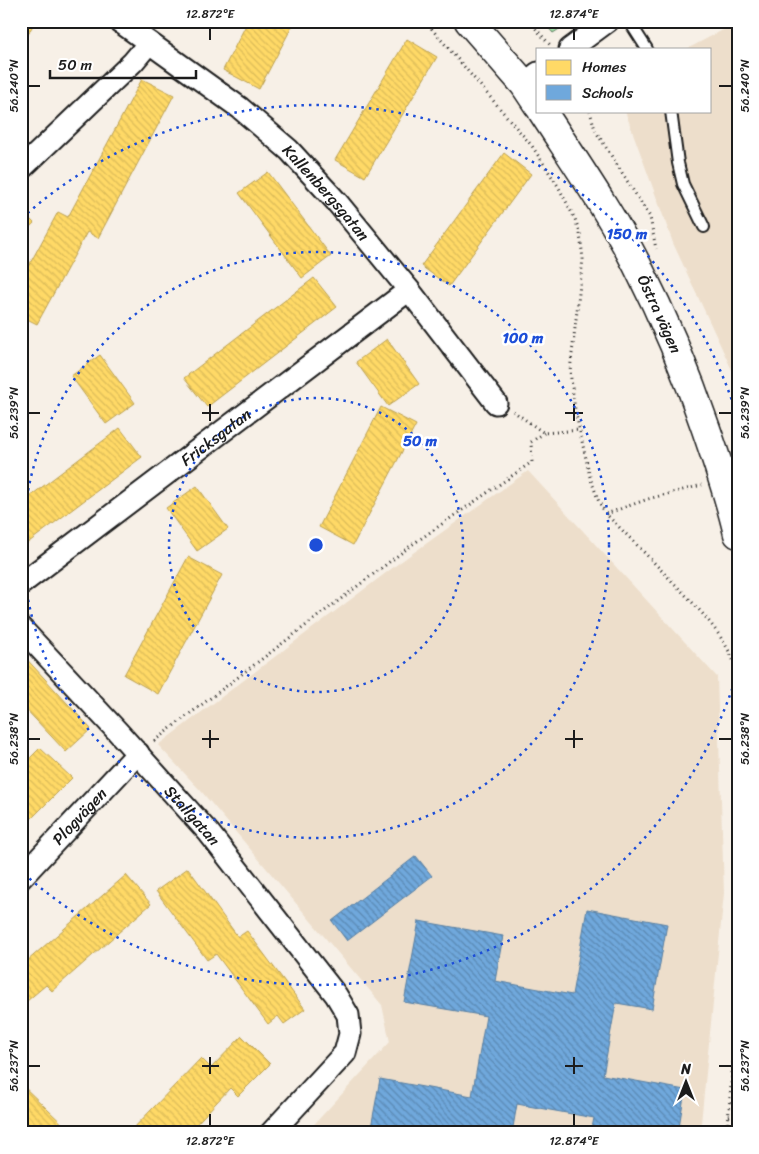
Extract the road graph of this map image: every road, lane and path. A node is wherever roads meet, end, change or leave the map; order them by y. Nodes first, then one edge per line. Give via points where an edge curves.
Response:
1 (119, 21) edge
2 (425, 21) edge
3 (469, 21) edge
4 (529, 21) edge
5 (608, 21) edge
6 (629, 21) edge
7 (149, 43) junction
8 (552, 48) edge
9 (571, 48) edge
10 (645, 48) edge
11 (533, 88) edge
12 (543, 112) edge
13 (671, 112) edge
14 (21, 169) edge
15 (704, 227) dead end
16 (409, 290) junction
17 (496, 403) joint
18 (580, 430) junction
19 (544, 434) junction
20 (709, 483) dead end
21 (606, 514) junction
22 (738, 534) edge
23 (21, 584) edge
24 (21, 628) edge
25 (738, 673) edge
26 (138, 753) junction
27 (21, 878) edge
28 (738, 1002) edge
29 (738, 1114) edge
30 (729, 1116) junction
31 (271, 1133) edge
32 (727, 1133) edge

1 - 7 street, Kallenbergsgatan
2 - 18 path via 532,146 575,219 583,259 570,371
3 - 11 main road
4 - 8 path
5 - 9 street
6 - 10 lane
7 - 14 street
7 - 16 street, Kallenbergsgatan via 240,108 289,150
12 - 22 main road, Östra vägen via 637,265 665,325 698,406
13 - 15 lane via 683,184
16 - 17 street, Kallenbergsgatan
16 - 23 street, Fricksgatan
17 - 19 path
18 - 19 path
18 - 21 path via 590,476
19 - 26 path via 531,442 532,462 413,544
20 - 21 path
21 - 25 path via 712,625
24 - 26 street, Stallgatan
26 - 27 street, Plogvägen
26 - 31 street, Stallgatan via 214,840 336,995 348,1015 350,1034 345,1054
28 - 30 path
29 - 30 path
30 - 32 path

